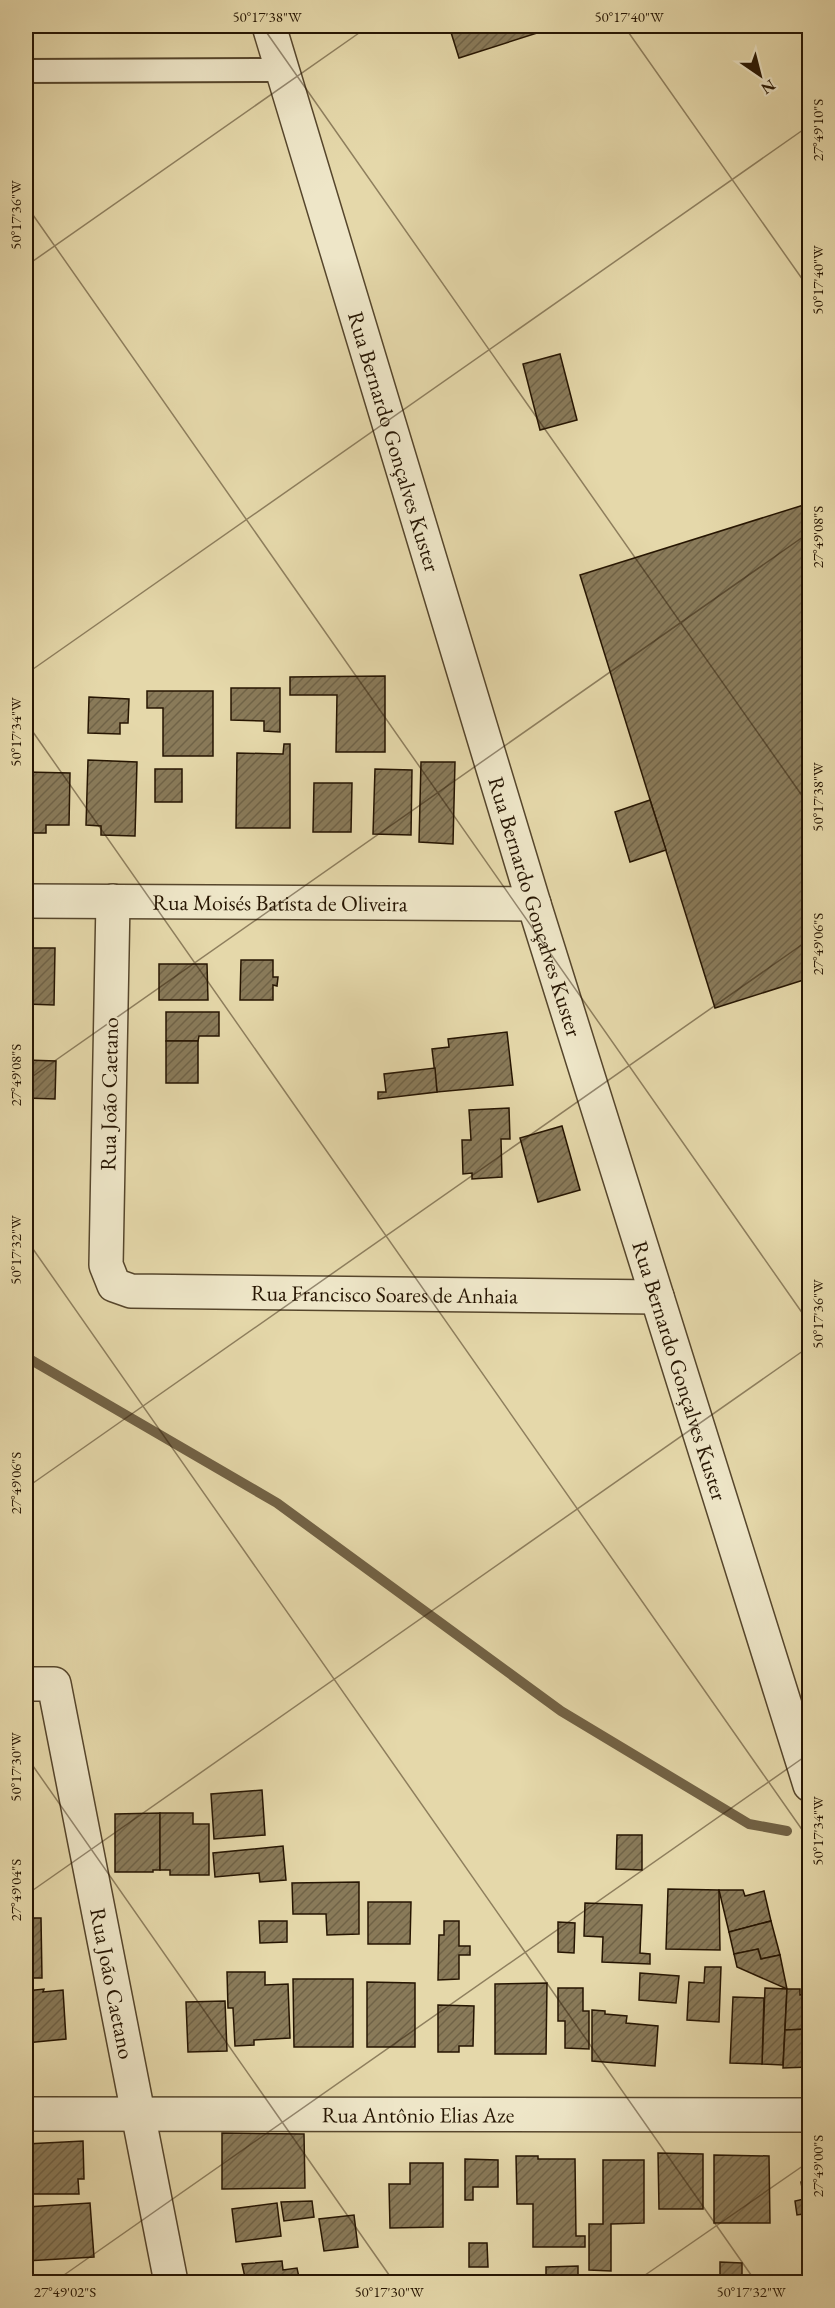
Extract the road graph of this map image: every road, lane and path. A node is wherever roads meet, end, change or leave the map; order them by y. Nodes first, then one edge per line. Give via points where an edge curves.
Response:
1 (269, 26) edge
2 (282, 70) junction
3 (26, 71) edge
4 (26, 901) edge
5 (113, 901) junction
6 (534, 904) junction
7 (114, 1285) joint
8 (657, 1298) junction
9 (40, 1684) edge
10 (810, 1785) edge
11 (26, 2114) edge
12 (138, 2114) junction
13 (810, 2115) edge
14 (171, 2283) edge

1 - 2 street, Rua Bernardo Gonçalves Kuster
2 - 3 lane
2 - 6 street, Rua Bernardo Gonçalves Kuster
4 - 5 street, Rua Moisés Batista de Oliveira
5 - 6 street, Rua Moisés Batista de Oliveira
5 - 7 street, Rua João Caetano via 106,1265
6 - 8 street, Rua Bernardo Gonçalves Kuster
7 - 8 street, Rua Francisco Soares de Anhaia via 131,1292
8 - 10 street, Rua Bernardo Gonçalves Kuster
9 - 12 street, Rua João Caetano
11 - 12 street, Rua Antônio Elias Aze
12 - 13 street, Rua Antônio Elias Aze
12 - 14 street, Rua João Caetano

